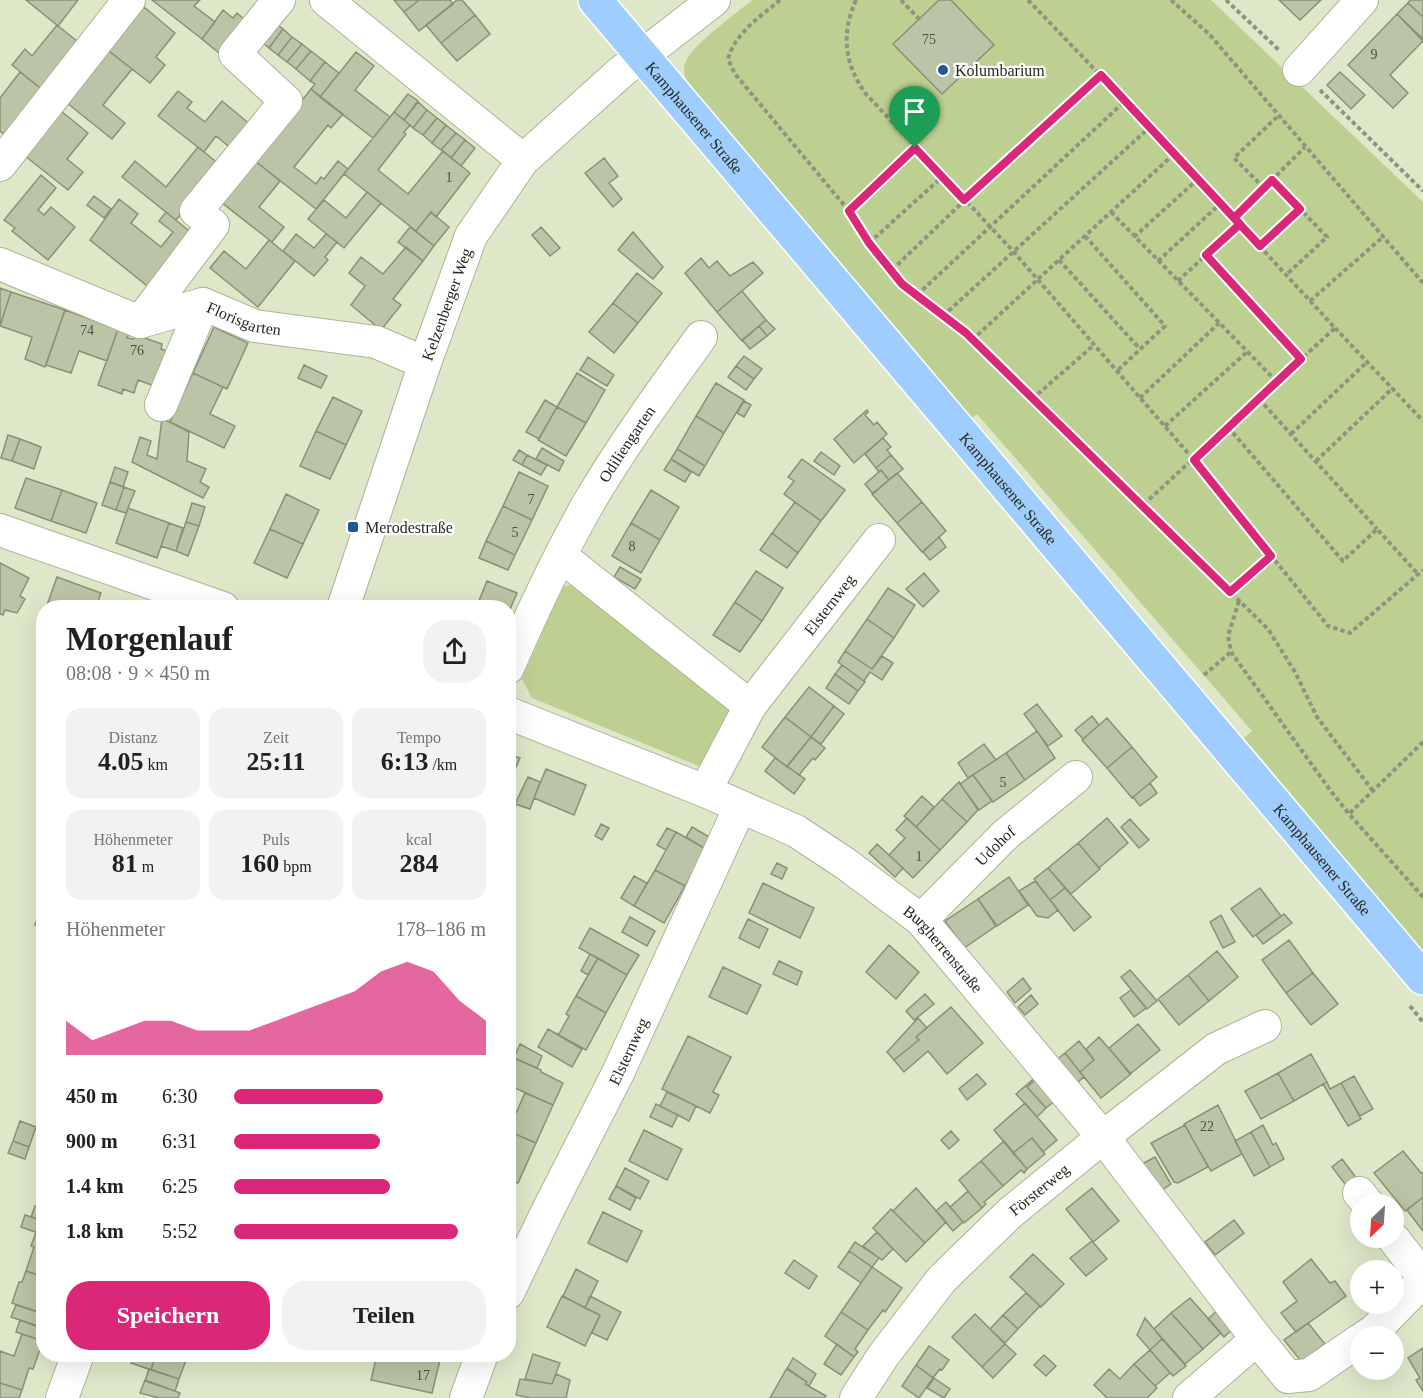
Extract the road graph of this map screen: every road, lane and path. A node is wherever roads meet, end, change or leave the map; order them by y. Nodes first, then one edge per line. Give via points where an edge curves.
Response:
1 (129, 0) edge
2 (279, 0) edge
3 (326, 0) edge
4 (595, 0) edge
5 (714, 0) edge
6 (780, 0) edge
7 (856, 0) edge
8 (901, 0) edge
9 (1028, 0) edge
10 (1171, 0) edge
11 (1226, 0) edge
12 (1362, 0) edge
13 (919, 19) dead end
14 (641, 56) junction
15 (1299, 70) junction
16 (1101, 75) junction
17 (1125, 101) junction
18 (1278, 116) junction
19 (1150, 127) junction
20 (1305, 147) junction
21 (915, 148) junction
22 (1174, 153) junction
23 (523, 160) junction
24 (0, 165) edge
25 (942, 177) junction
26 (1198, 179) junction
27 (1272, 180) junction
28 (1264, 188) junction
29 (1423, 191) edge
30 (964, 200) junction
31 (1221, 203) junction
32 (1300, 209) junction
33 (849, 211) junction
34 (1110, 212) junction
35 (1234, 218) junction
36 (1240, 224) junction
37 (989, 226) junction
38 (1085, 236) junction
39 (1384, 236) junction
40 (1134, 237) junction
41 (869, 243) junction
42 (1260, 246) junction
43 (1013, 251) junction
44 (1206, 255) junction
45 (1059, 260) junction
46 (1158, 261) junction
47 (0, 264) edge
48 (891, 270) junction
49 (1286, 275) junction
50 (1038, 280) junction
51 (1178, 281) junction
52 (1423, 282) edge
53 (917, 295) junction
54 (1311, 301) junction
55 (203, 304) junction
56 (943, 316) junction
57 (140, 322) junction
58 (1219, 323) junction
59 (1335, 328) junction
60 (701, 337) dead end
61 (972, 340) junction
62 (1094, 345) junction
63 (1140, 349) junction
64 (1247, 352) junction
65 (1301, 359) junction
66 (1368, 362) junction
67 (425, 363) junction
68 (1117, 371) junction
69 (1276, 382) junction
70 (1392, 388) junction
71 (1140, 398) junction
72 (1032, 399) junction
73 (1259, 399) junction
74 (161, 405) dead end
75 (1423, 421) edge
76 (1165, 426) junction
77 (1228, 427) junction
78 (1291, 434) junction
79 (1194, 460) junction
80 (1316, 461) junction
81 (1142, 506) junction
82 (1377, 529) junction
83 (0, 530) edge
84 (879, 540) dead end
85 (561, 556) junction
86 (1271, 556) junction
87 (1423, 570) edge
88 (1418, 574) junction
89 (1230, 592) junction
90 (200, 600) edge
91 (346, 600) edge
92 (1239, 601) junction
93 (516, 650) edge
94 (750, 706) junction
95 (516, 716) edge
96 (1423, 742) edge
97 (1076, 777) dead end
98 (705, 791) junction
99 (1373, 791) junction
100 (740, 807) junction
101 (1349, 814) junction
102 (1423, 897) edge
103 (921, 920) junction
104 (1423, 978) edge
105 (1265, 1026) dead end
106 (1103, 1137) junction
107 (1400, 1248) edge
108 (516, 1276) edge
109 (1423, 1279) edge
110 (1379, 1326) edge
111 (1257, 1339) junction
112 (1350, 1347) edge
113 (75, 1362) edge
114 (479, 1362) edge
115 (62, 1398) edge
116 (466, 1398) edge
117 (856, 1398) edge
118 (1190, 1398) edge

1 - 24 street
2 - 57 street via 235,54 286,101 196,211 213,225
3 - 23 street
4 - 14 main road, Kamphausener Straße
5 - 14 street, Kelzenberger Weg
6 - 33 path via 738,37 728,59 735,74
7 - 21 path via 846,27 847,53 854,77
8 - 13 path
9 - 16 path
10 - 18 path via 1209,34
11 - 15 path
12 - 15 street
14 - 23 street, Kelzenberger Weg
14 - 104 main road, Kamphausener Straße
15 - 29 path
16 - 17 path
16 - 30 path
17 - 19 path
17 - 37 path
18 - 20 path
18 - 28 path via 1234,158
19 - 22 path
19 - 43 path
20 - 27 path
20 - 39 path
21 - 25 path
21 - 33 path
22 - 26 path
22 - 34 path
23 - 67 street, Kelzenberger Weg via 471,236
25 - 30 path
25 - 41 path
26 - 31 path
26 - 40 path
27 - 28 path
27 - 32 path
28 - 35 path
30 - 37 path
30 - 48 path
31 - 35 path
31 - 46 path
32 - 42 path
32 - 49 path via 1327,237
33 - 41 path
34 - 38 path
34 - 40 path
35 - 36 path
36 - 42 path
36 - 44 path
37 - 43 path
37 - 53 path
38 - 45 path
38 - 63 path via 1165,326
39 - 52 path
39 - 54 path
40 - 46 path
41 - 48 path
42 - 49 path
43 - 50 path
43 - 56 path
44 - 51 path
44 - 65 path
45 - 50 path
45 - 63 path
46 - 51 path
47 - 57 street
48 - 53 path
49 - 54 path
50 - 61 path
50 - 62 path
51 - 58 path
53 - 56 path
54 - 59 path
55 - 57 street, Florisgarten
55 - 67 street, Florisgarten via 255,326 376,342
55 - 74 street
56 - 61 path
58 - 64 path
58 - 71 path
59 - 65 path
59 - 66 path
60 - 85 street, Odiliengarten via 619,453
61 - 72 path
62 - 68 path
62 - 72 path
63 - 68 path
64 - 69 path
64 - 76 path
65 - 69 path
66 - 70 path
66 - 78 path
67 - 91 street, Kelzenberger Weg
68 - 71 path
69 - 73 path
70 - 75 path
70 - 80 path
71 - 76 path
72 - 81 path
73 - 77 path
73 - 78 path
76 - 79 path
77 - 79 path
77 - 82 path via 1343,561
78 - 80 path
79 - 81 path
79 - 86 path
80 - 82 path
81 - 89 path
82 - 88 path
83 - 90 street
84 - 94 street, Elsternweg
85 - 93 street, Odiliengarten
85 - 94 street
86 - 88 path via 1328,626 1350,633
86 - 89 path
87 - 88 path
89 - 92 path
92 - 99 path via 1268,629 1317,717
92 - 101 path via 1228,636 1231,652
94 - 98 street, Elsternweg
95 - 98 street, Burgherrenstraße
96 - 99 path
97 - 103 street, Udohof via 1004,836
98 - 100 street, Burgherrenstraße
99 - 101 path
100 - 103 street, Burgherrenstraße via 796,831
100 - 108 street, Elsternweg via 618,1073
101 - 102 path
103 - 106 street, Burgherrenstraße
105 - 106 street, Försterweg via 1216,1048
106 - 111 street, Burgherrenstraße
106 - 117 street, Försterweg via 1010,1213 942,1279
107 - 109 street
109 - 110 street
111 - 112 street, Burgherrenstraße via 1288,1377 1309,1375
111 - 118 street
113 - 115 street
114 - 116 street

